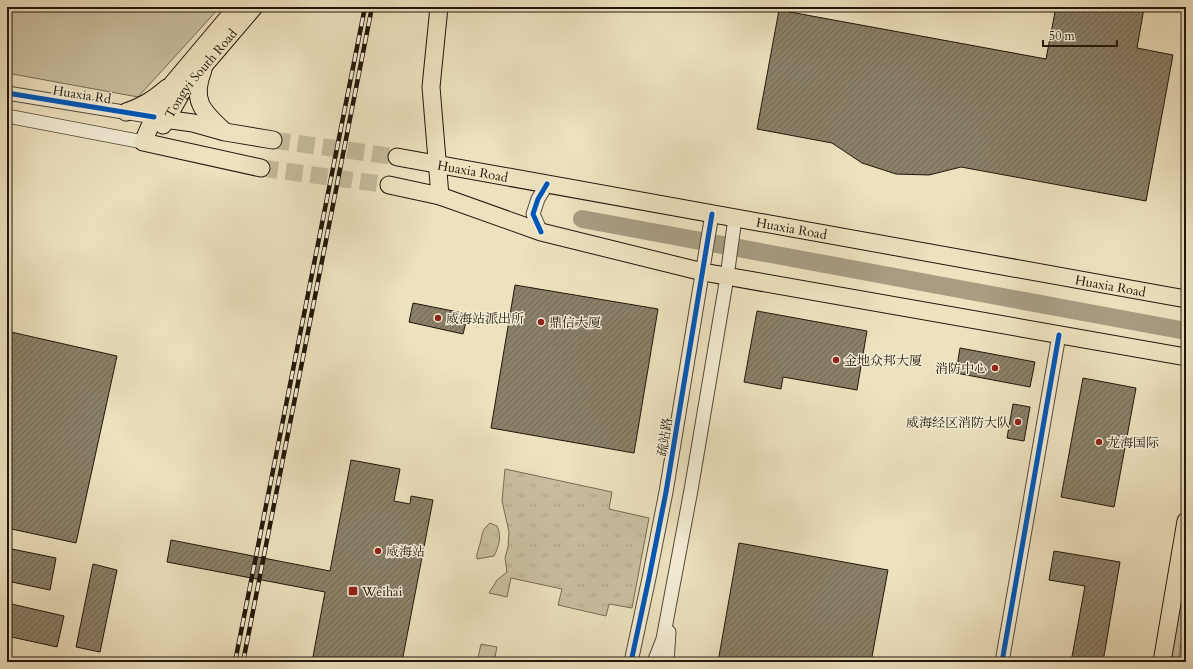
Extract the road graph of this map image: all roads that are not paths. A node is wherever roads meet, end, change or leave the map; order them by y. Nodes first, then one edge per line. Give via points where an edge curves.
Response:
1 (237, 7) edge
2 (254, 7) edge
3 (439, 7) edge
4 (205, 64) junction
5 (173, 83) junction
6 (7, 93) edge
7 (126, 112) junction
8 (7, 116) edge
9 (160, 118) junction
10 (225, 132) junction
11 (273, 140) tunnel mouth
12 (148, 143) junction
13 (397, 157) tunnel mouth
14 (436, 165) junction
15 (261, 168) tunnel mouth
16 (547, 184) junction
17 (389, 185) tunnel mouth
18 (440, 196) junction
19 (711, 218) junction
20 (734, 222) junction
21 (541, 232) junction
22 (703, 268) junction
23 (727, 272) junction
24 (1186, 299) edge
25 (1059, 335) junction
26 (1186, 357) edge
27 (1186, 521) edge
28 (670, 606) junction
29 (631, 662) edge
30 (654, 662) edge
31 (667, 662) edge
32 (1002, 662) edge
33 (1162, 662) edge

1 - 5 main road, Tongyi South Road
2 - 4 main road, Tongyi South Road
3 - 14 main road via 431,87
4 - 9 main road, Tongyi South Road
4 - 10 main road via 198,82 198,97 209,117
5 - 7 main road via 143,106
5 - 9 main road, Tongyi South Road
6 - 7 street, Huaxia Rd
7 - 9 street, Huaxia Rd
8 - 12 street
9 - 10 main road, Huaxia Rd via 193,123
9 - 12 main road, Tongyi South Road
10 - 11 main road, Huaxia Rd
12 - 15 main road
13 - 14 main road, Huaxia Road
14 - 16 main road, Huaxia Road
14 - 18 main road
16 - 19 main road, Huaxia Road
16 - 21 street via 533,214
17 - 18 main road
18 - 21 main road
19 - 20 main road, Huaxia Road
19 - 22 street, 疏站路
20 - 23 street
20 - 24 main road, Huaxia Road
21 - 22 main road
22 - 23 main road
22 - 29 street, 疏站路 via 666,492
23 - 25 main road
23 - 28 street
25 - 26 main road
25 - 32 street
27 - 33 main road
28 - 30 street via 663,639
28 - 31 street

